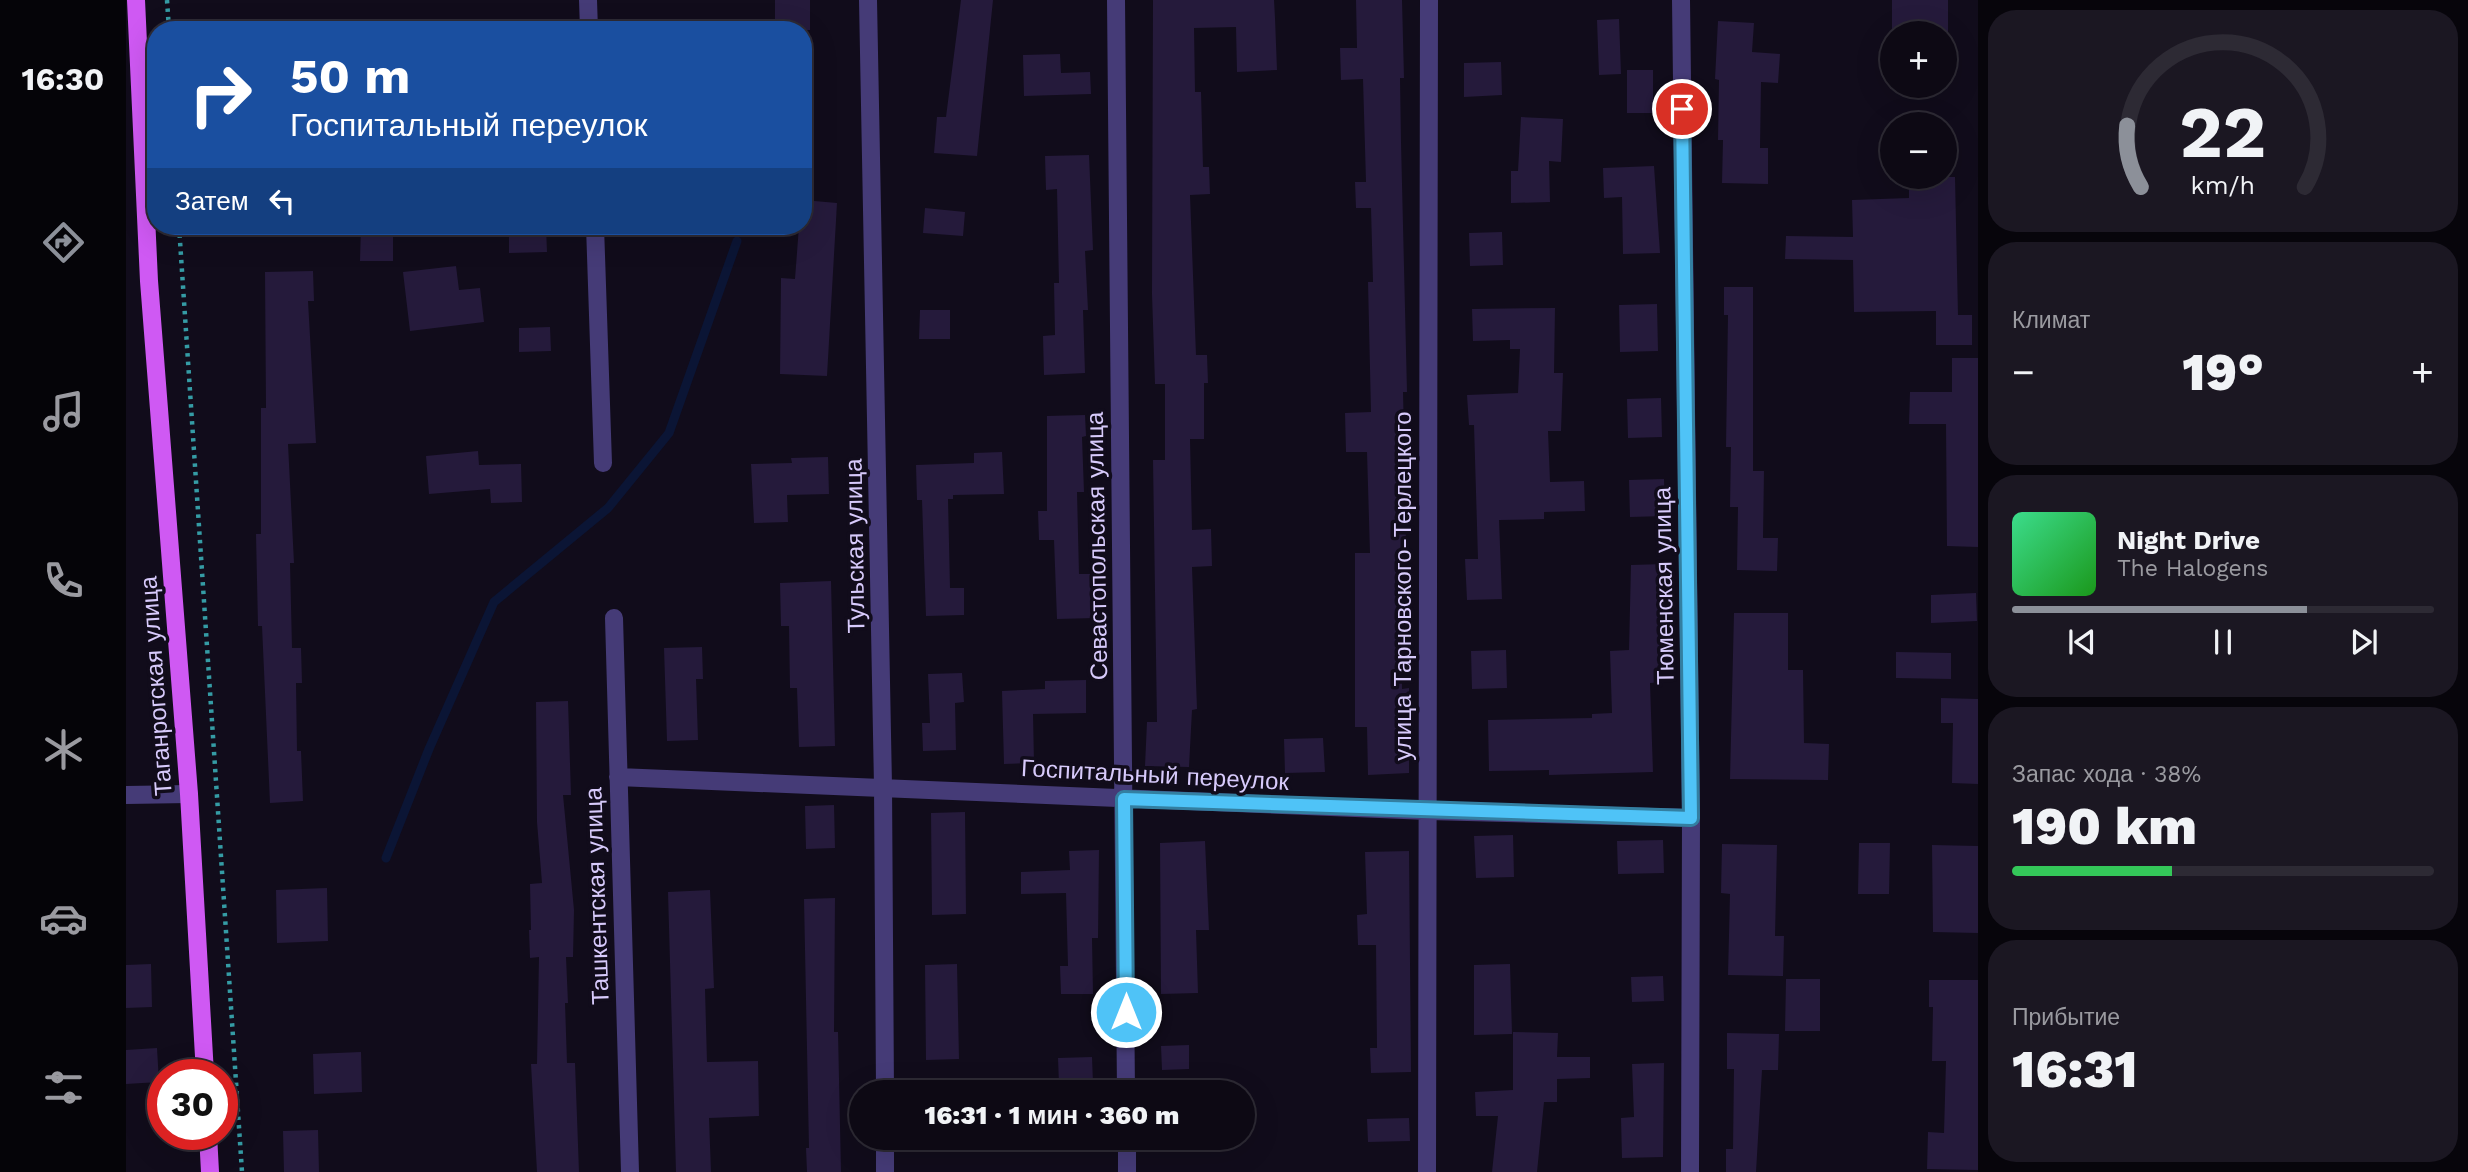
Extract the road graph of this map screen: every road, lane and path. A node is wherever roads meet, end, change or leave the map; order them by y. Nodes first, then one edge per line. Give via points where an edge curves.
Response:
1 (136, 0) edge
2 (167, 0) edge
3 (588, 0) edge
4 (868, 0) edge
5 (1116, 0) edge
6 (1429, 0) edge
7 (1681, 0) edge
8 (168, 21) edge
9 (589, 21) edge
10 (180, 235) edge
11 (596, 235) edge
12 (603, 463) dead end
13 (614, 618) dead end
14 (618, 777) junction
15 (883, 786) junction
16 (189, 794) junction
17 (126, 795) edge
18 (1124, 799) junction
19 (1428, 811) junction
20 (1691, 818) junction
21 (204, 1059) edge
22 (885, 1080) edge
23 (1126, 1080) edge
24 (209, 1150) edge
25 (885, 1150) edge
26 (1126, 1150) edge
27 (210, 1172) edge
28 (242, 1172) edge
29 (630, 1172) edge
30 (885, 1172) edge
31 (1127, 1172) edge
32 (1427, 1172) edge
33 (1690, 1172) edge

1 - 16 main road, Таганрогская улица via 149,281
2 - 8 path
3 - 9 street
4 - 15 street, Тульская улица
5 - 18 street, Севастопольская улица
6 - 19 street, улица Тарновского-Терлецкого
7 - 20 street, Тюменская улица
10 - 28 path
11 - 12 street
13 - 14 street, Ташкентская улица
14 - 15 street, Госпитальный переулок
14 - 29 street, Ташкентская улица
15 - 18 street, Госпитальный переулок
15 - 22 street, Тульская улица
16 - 17 street
16 - 21 main road, Таганрогская улица
18 - 19 street, Госпитальный переулок
18 - 23 street, Севастопольская улица
19 - 20 street, Госпитальный переулок
19 - 32 street, улица Тарновского-Терлецкого
20 - 33 street, Тюменская улица
24 - 27 main road
25 - 30 street
26 - 31 street

